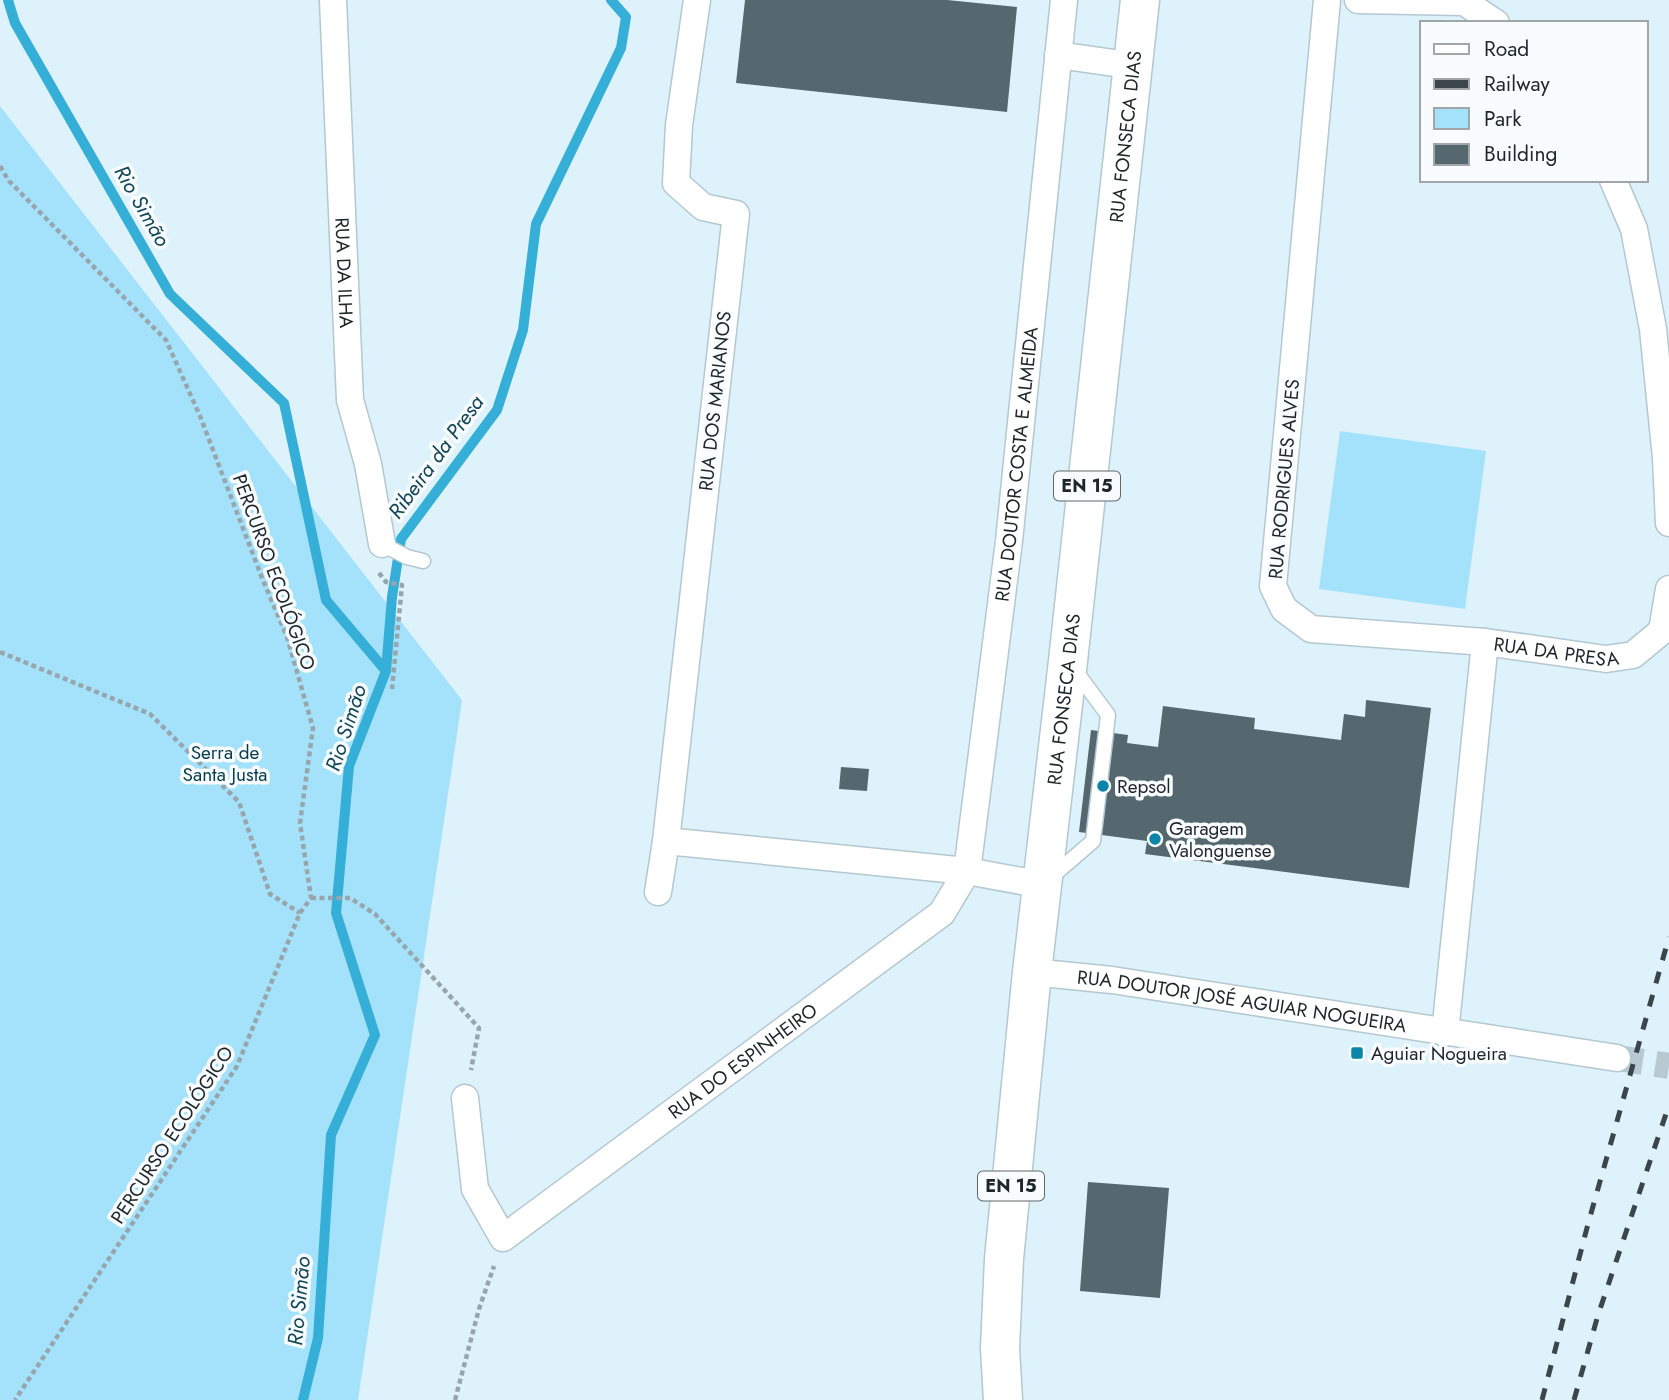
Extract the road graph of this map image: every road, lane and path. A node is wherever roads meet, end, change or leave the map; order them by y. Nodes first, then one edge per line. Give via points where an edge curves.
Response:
1 (333, 0) edge
2 (696, 0) edge
3 (1064, 0) edge
4 (1140, 0) edge
5 (1327, 0) edge
6 (1358, 0) edge
7 (1464, 1) edge
8 (1493, 21) edge
9 (1058, 55) junction
10 (1135, 66) junction
11 (0, 166) edge
12 (1614, 182) edge
13 (1661, 333) edge
14 (1669, 523) edge
15 (386, 545) joint
16 (423, 561) dead end
17 (386, 582) dead end
18 (1669, 589) edge
19 (1485, 642) junction
20 (0, 652) edge
21 (392, 689) dead end
22 (666, 841) junction
23 (967, 870) junction
24 (1043, 885) junction
25 (658, 892) dead end
26 (311, 898) junction
27 (300, 913) junction
28 (1032, 972) junction
29 (1445, 1033) junction
30 (1617, 1058) tunnel mouth
31 (465, 1098) joint
32 (503, 1238) junction
33 (15, 1400) edge
34 (456, 1400) edge
35 (1003, 1400) edge

1 - 15 street, RUA DA ILHA via 350,400
2 - 22 street, RUA DOS MARIANOS via 676,183 703,207 736,214
3 - 9 street, RUA DOUTOR COSTA E ALMEIDA
4 - 10 main road, RUA FONSECA DIAS / EN 15
5 - 19 street, RUA RODRIGUES ALVES via 1273,586 1284,609 1311,629
6 - 7 street
7 - 8 street
9 - 10 street
9 - 23 street, RUA DOUTOR COSTA E ALMEIDA via 1009,541
10 - 24 main road, RUA FONSECA DIAS / EN 15
11 - 26 path, PERCURSO ECOLÓGICO via 9,181 166,340 200,416 287,637 313,728 300,823
12 - 13 street via 1634,229
13 - 14 street
15 - 16 lane
17 - 21 path via 401,585
18 - 19 street, RUA DA PRESA via 1662,631 1633,656 1606,659
19 - 29 street
20 - 27 path via 150,714 239,802 270,894
22 - 23 street
22 - 25 street, RUA DOS MARIANOS
23 - 24 street
23 - 32 street, RUA DO ESPINHEIRO via 942,914
24 - 28 main road, RUA FONSECA DIAS / EN 15
26 - 27 path, PERCURSO ECOLÓGICO
26 - 31 path via 351,898 375,915 479,1028
27 - 33 path, PERCURSO ECOLÓGICO via 237,1066
28 - 29 street, RUA DOUTOR JOSÉ AGUIAR NOGUEIRA via 1112,980
28 - 35 main road, RUA FONSECA DIAS / EN 15 via 1004,1259
29 - 30 street, RUA DOUTOR JOSÉ AGUIAR NOGUEIRA
31 - 32 street via 474,1189
32 - 34 path

